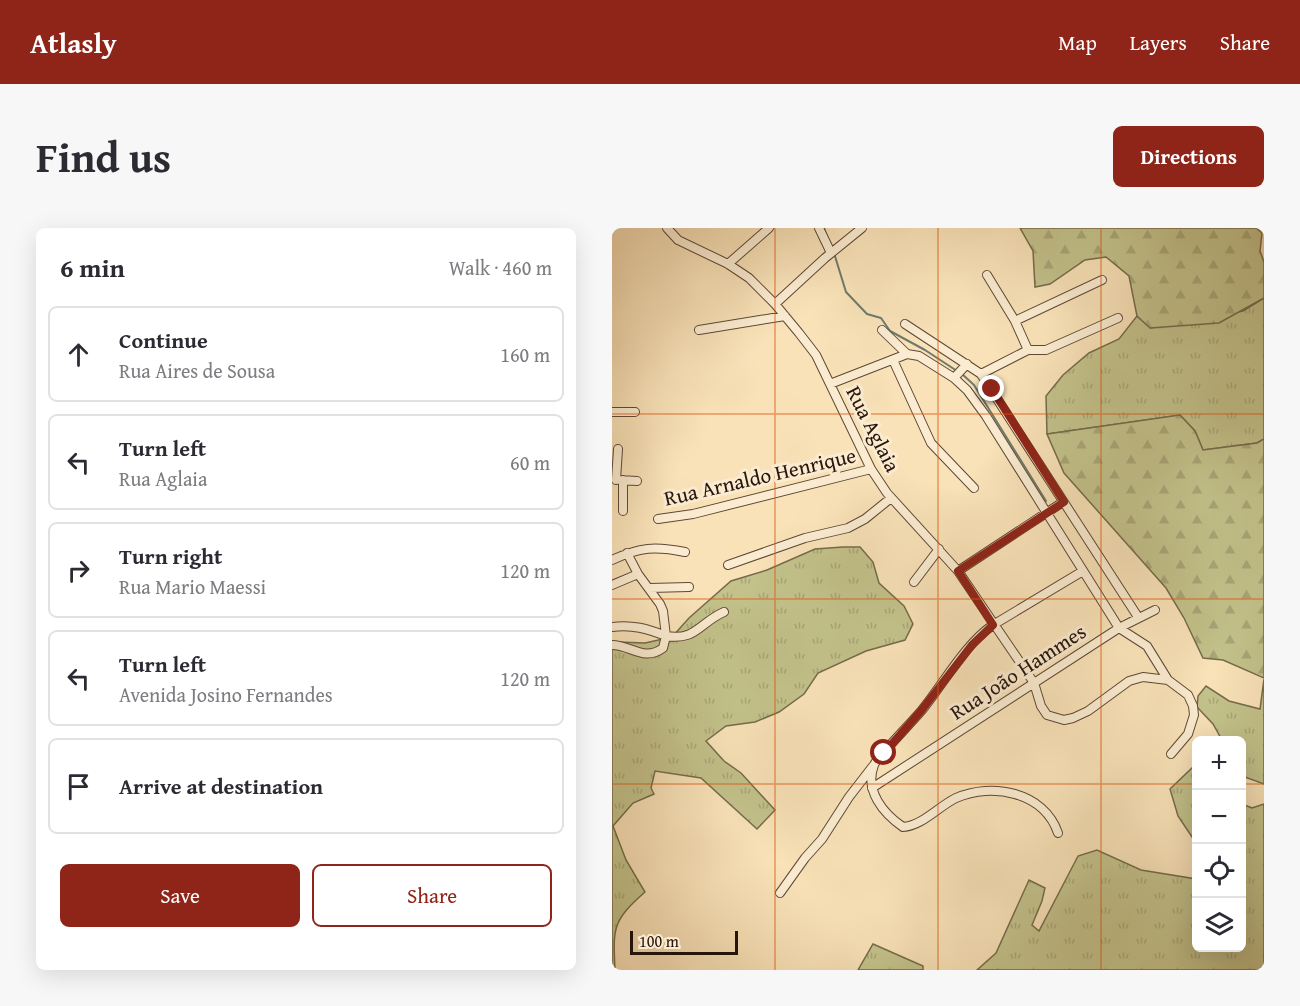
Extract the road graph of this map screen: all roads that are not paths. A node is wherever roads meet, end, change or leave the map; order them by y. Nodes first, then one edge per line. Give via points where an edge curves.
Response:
1 (667, 228) edge
2 (768, 228) edge
3 (819, 228) edge
4 (852, 228) edge
5 (862, 228) edge
6 (850, 237) junction
7 (833, 251) junction
8 (728, 264) junction
9 (987, 275) dead end
10 (1102, 280) dead end
11 (775, 304) junction
12 (784, 316) junction
13 (1118, 318) dead end
14 (1016, 321) junction
15 (905, 324) dead end
16 (699, 330) dead end
17 (882, 330) dead end
18 (1028, 350) junction
19 (907, 354) junction
20 (893, 360) junction
21 (967, 364) junction
22 (957, 374) junction
23 (981, 374) junction
24 (830, 384) junction
25 (612, 412) edge
26 (636, 412) dead end
27 (618, 449) dead end
28 (871, 469) junction
29 (617, 480) edge
30 (637, 481) dead end
31 (974, 488) dead end
32 (891, 498) junction
33 (1064, 502) junction
34 (623, 511) dead end
35 (1046, 512) junction
36 (658, 519) dead end
37 (939, 549) junction
38 (685, 552) dead end
39 (627, 553) junction
40 (612, 560) edge
41 (728, 565) dead end
42 (958, 571) junction
43 (1083, 571) junction
44 (638, 574) junction
45 (914, 582) dead end
46 (612, 585) edge
47 (688, 587) dead end
48 (650, 588) junction
49 (1155, 610) dead end
50 (724, 612) dead end
51 (1138, 617) junction
52 (993, 625) junction
53 (612, 627) edge
54 (1119, 628) junction
55 (666, 636) junction
56 (612, 645) edge
57 (1168, 680) junction
58 (1034, 682) junction
59 (1171, 754) dead end
60 (874, 764) junction
61 (872, 788) junction
62 (1058, 833) dead end
63 (780, 893) dead end

1 - 8 street, Rua Aglaia via 691,248
2 - 8 street
3 - 7 street
4 - 6 street
5 - 6 street
6 - 7 street
7 - 11 street
8 - 11 street, Rua Aglaia
9 - 14 street
10 - 14 street
11 - 12 street, Rua Aglaia
12 - 16 street
12 - 24 street, Rua Aglaia via 816,355
13 - 18 street via 1046,350
14 - 18 street
15 - 21 street
17 - 19 street
18 - 23 street
19 - 20 street
19 - 22 street
20 - 24 street
20 - 31 street via 931,443
21 - 22 street
21 - 23 street
22 - 35 street
23 - 33 street
24 - 28 street, Rua Aglaia
25 - 26 street
27 - 29 street
28 - 32 street, Rua Aglaia
28 - 36 street, Rua Arnaldo Henrique via 693,514
29 - 30 street
29 - 34 street
32 - 37 street, Rua Aglaia
32 - 41 street via 848,528
33 - 35 street
33 - 51 street
35 - 42 street
35 - 43 street
37 - 42 street, Rua Aglaia
37 - 45 street
38 - 39 street via 652,547
39 - 40 street
39 - 44 street
42 - 52 street, Rua Aglaia
43 - 52 street
43 - 54 street
44 - 46 street
44 - 48 street
47 - 48 street
48 - 55 street via 663,611
49 - 51 street, Rua João Hammes
50 - 55 street via 690,636
51 - 54 street, Rua João Hammes
52 - 58 street, Rua Aglaia
52 - 60 street
53 - 55 street via 638,626
54 - 57 street via 1147,646
54 - 58 street, Rua João Hammes
55 - 56 street via 663,648 650,654
57 - 58 street, Rua Aglaia via 1143,677 1129,681 1089,711 1064,720 1047,715
57 - 59 street via 1188,694 1194,715 1188,734
58 - 61 street, Rua João Hammes
60 - 61 street
60 - 63 street
61 - 62 street via 884,812 903,827 914,825 956,798 996,791 1028,798 1050,817

